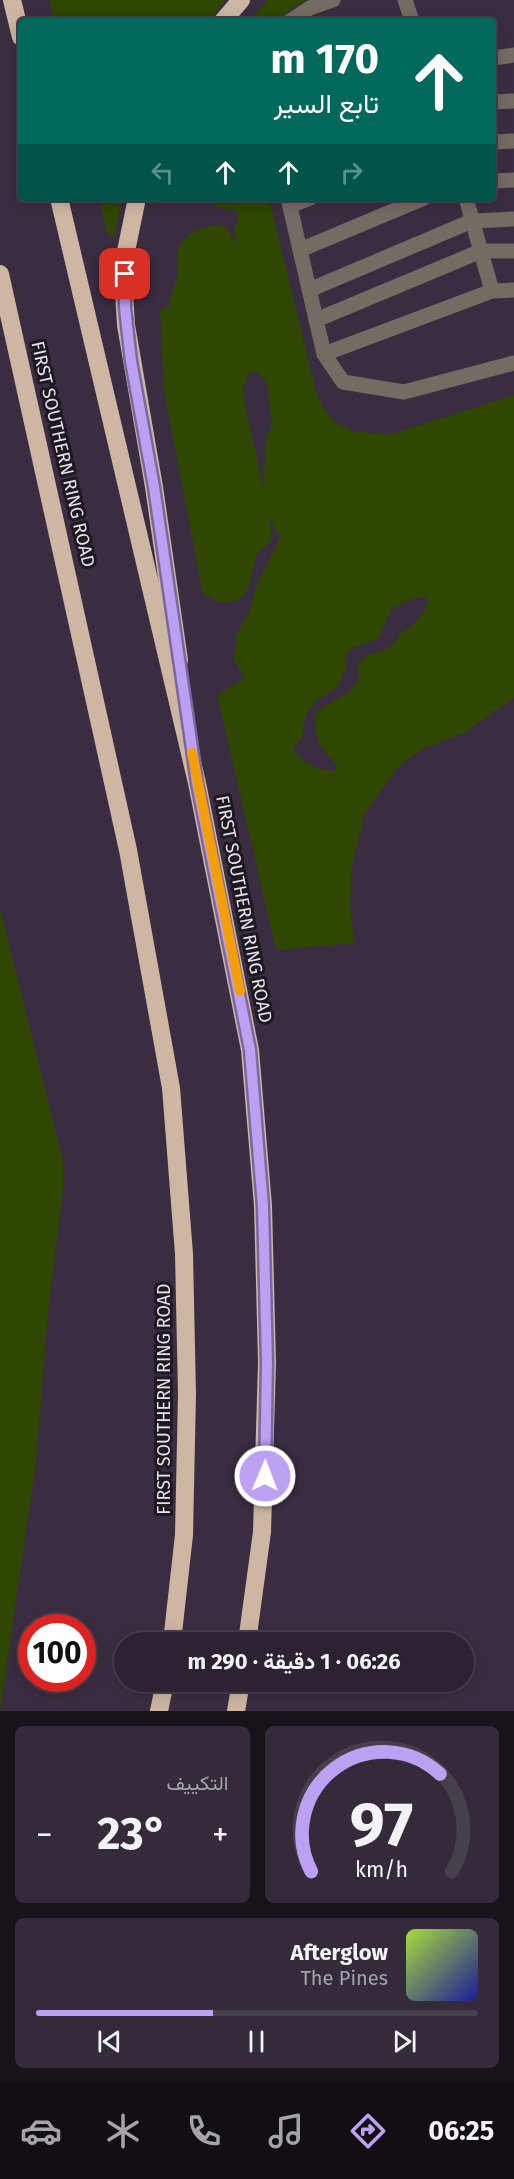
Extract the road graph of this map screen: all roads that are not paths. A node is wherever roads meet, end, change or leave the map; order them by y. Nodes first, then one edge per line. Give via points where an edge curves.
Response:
1 (12, 0) edge
2 (241, 0) edge
3 (333, 0) edge
4 (405, 0) edge
5 (226, 18) edge
6 (295, 18) edge
7 (411, 18) edge
8 (18, 25) edge
9 (514, 55) edge
10 (496, 58) edge
11 (514, 101) edge
12 (496, 102) edge
13 (514, 141) edge
14 (496, 142) edge
15 (514, 180) edge
16 (496, 181) edge
17 (60, 201) edge
18 (136, 201) edge
19 (417, 201) edge
20 (466, 201) edge
21 (289, 202) edge
22 (514, 219) edge
23 (472, 221) junction
24 (300, 250) junction
25 (481, 251) junction
26 (514, 251) edge
27 (0, 273) edge
28 (309, 290) junction
29 (514, 290) edge
30 (492, 291) junction
31 (316, 320) junction
32 (324, 354) junction
33 (514, 363) edge
34 (197, 783) junction
35 (173, 1632) edge
36 (248, 1632) edge
37 (163, 1692) edge
38 (239, 1692) edge
39 (159, 1711) edge
40 (236, 1711) edge

1 - 8 highway
2 - 5 highway
3 - 6 lane
4 - 7 lane
9 - 10 lane
11 - 12 lane
13 - 14 lane
15 - 16 lane
17 - 34 highway, FIRST SOUTHERN RING ROAD
18 - 34 highway via 125,256 126,325
19 - 24 lane
20 - 23 lane
21 - 24 lane
22 - 23 lane
23 - 25 lane
23 - 28 lane
24 - 28 lane
25 - 26 lane
25 - 30 lane
25 - 31 lane
27 - 35 highway, FIRST SOUTHERN RING ROAD via 128,850 171,1088 184,1254 188,1394 184,1535
28 - 31 lane
29 - 30 lane
30 - 32 lane
31 - 32 lane
32 - 33 lane via 343,382 404,393
34 - 36 highway, FIRST SOUTHERN RING ROAD via 250,1050 260,1151 267,1362 264,1499
37 - 39 highway
38 - 40 highway

